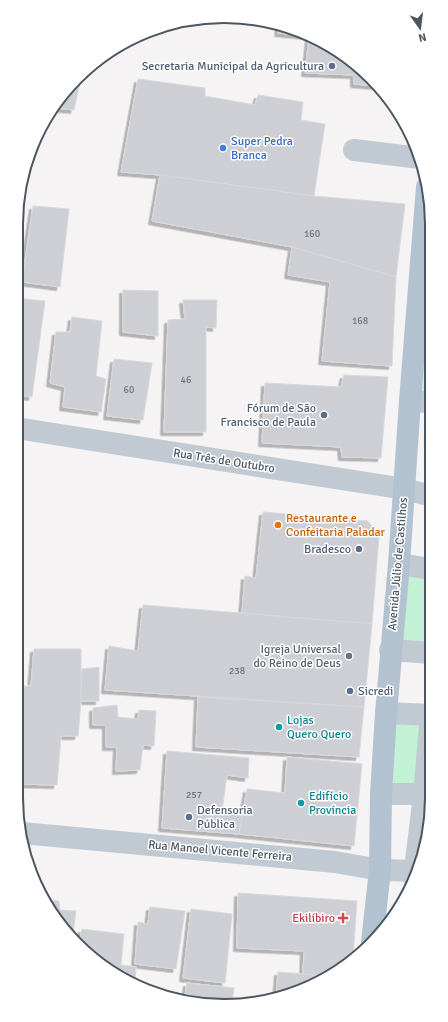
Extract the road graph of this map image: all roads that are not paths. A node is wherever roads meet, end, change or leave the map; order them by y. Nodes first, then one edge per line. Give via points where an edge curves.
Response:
1 (354, 150) dead end
2 (413, 157) edge
3 (425, 267) edge
4 (420, 401) edge
5 (23, 429) edge
6 (405, 489) junction
7 (425, 494) edge
8 (399, 564) junction
9 (425, 568) edge
10 (390, 650) junction
11 (425, 652) edge
12 (386, 713) junction
13 (425, 715) edge
14 (381, 794) junction
15 (425, 794) edge
16 (26, 833) edge
17 (380, 870) junction
18 (411, 873) edge
19 (375, 930) edge

1 - 2 street
3 - 4 main road, Avenida Júlio de Castilhos
4 - 6 main road, Avenida Júlio de Castilhos
5 - 6 street, Rua Três de Outubro
6 - 7 street, Rua Três de Outubro
6 - 8 main road, Avenida Júlio de Castilhos
8 - 9 street
8 - 10 main road, Avenida Júlio de Castilhos
10 - 11 street
10 - 12 main road, Avenida Júlio de Castilhos
12 - 13 street
12 - 14 main road, Avenida Júlio de Castilhos
14 - 15 street
14 - 17 main road, Avenida Júlio de Castilhos
16 - 17 street, Rua Manoel Vicente Ferreira via 335,862
17 - 18 street, Rua Manoel Vicente Ferreira
17 - 19 main road, Avenida Júlio de Castilhos

